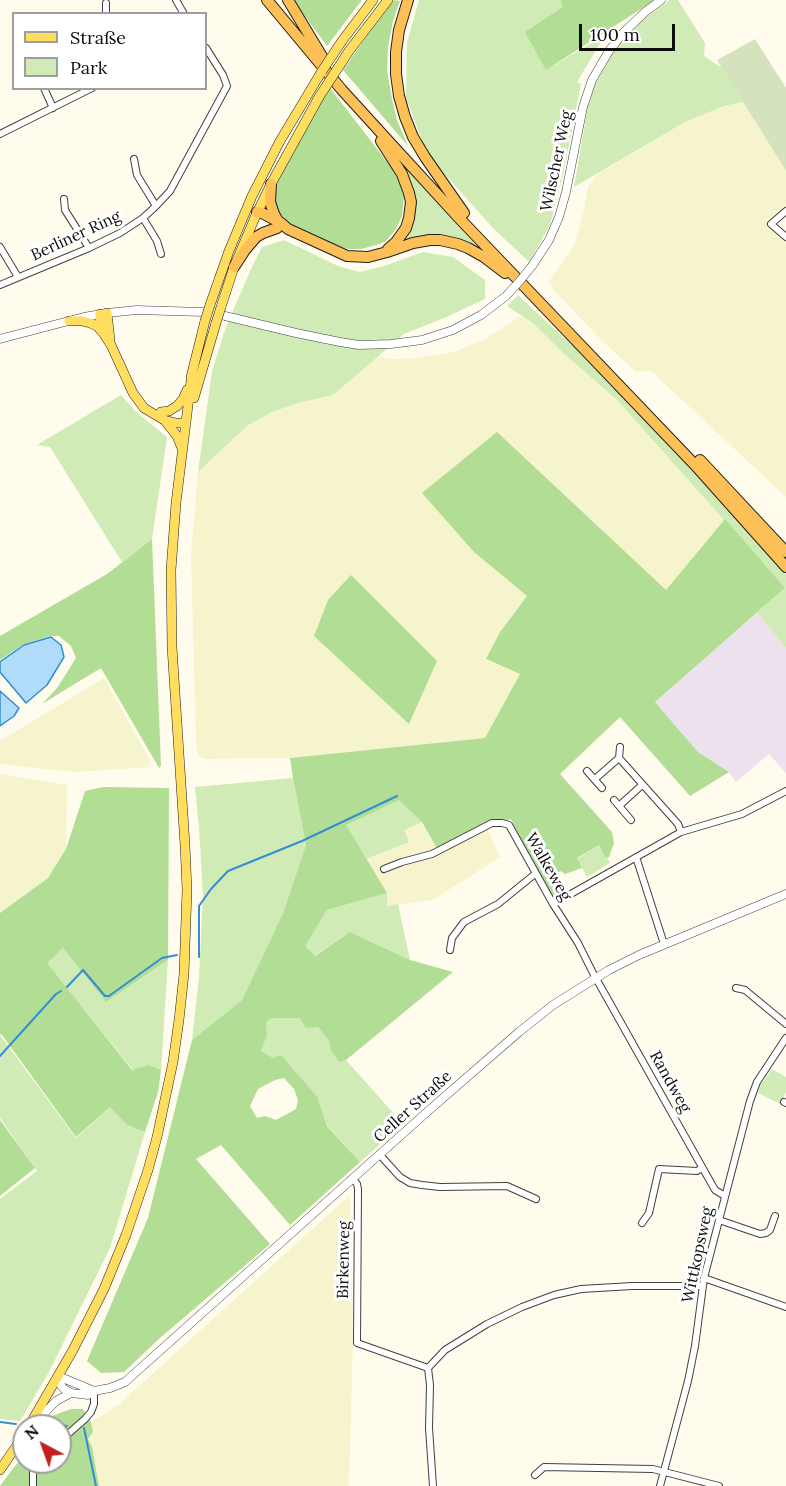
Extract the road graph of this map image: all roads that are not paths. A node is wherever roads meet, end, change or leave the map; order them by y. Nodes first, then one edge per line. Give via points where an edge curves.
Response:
1 (267, 0) edge
2 (276, 0) edge
3 (288, 0) edge
4 (373, 0) edge
5 (388, 0) edge
6 (408, 0) edge
7 (662, 0) edge
8 (106, 3) dead end
9 (106, 12) edge
10 (207, 50) edge
11 (324, 58) junction
12 (45, 90) edge
13 (88, 90) edge
14 (53, 108) junction
15 (363, 114) junction
16 (0, 134) edge
17 (134, 159) dead end
18 (271, 184) junction
19 (252, 196) junction
20 (64, 199) dead end
21 (156, 206) junction
22 (786, 211) edge
23 (256, 213) junction
24 (464, 213) junction
25 (143, 218) junction
26 (242, 218) junction
27 (282, 227) junction
28 (786, 237) edge
29 (0, 247) edge
30 (90, 248) junction
31 (161, 254) dead end
32 (376, 255) junction
33 (234, 267) junction
34 (18, 277) junction
35 (0, 285) edge
36 (532, 294) junction
37 (223, 311) junction
38 (206, 313) junction
39 (103, 314) junction
40 (69, 321) junction
41 (104, 334) junction
42 (0, 339) edge
43 (111, 345) junction
44 (192, 374) junction
45 (163, 416) junction
46 (186, 423) junction
47 (182, 450) junction
48 (781, 550) edge
49 (785, 565) edge
50 (620, 747) dead end
51 (619, 758) junction
52 (587, 771) dead end
53 (595, 779) junction
54 (642, 784) junction
55 (602, 788) dead end
56 (786, 791) edge
57 (631, 820) dead end
58 (681, 832) junction
59 (636, 857) junction
60 (384, 869) dead end
61 (535, 874) junction
62 (786, 894) edge
63 (553, 904) junction
64 (664, 944) junction
65 (450, 950) dead end
66 (596, 978) junction
67 (736, 988) dead end
68 (786, 1024) edge
69 (786, 1038) edge
70 (380, 1155) junction
71 (702, 1168) junction
72 (356, 1184) junction
73 (725, 1196) junction
74 (536, 1199) dead end
75 (775, 1216) dead end
76 (718, 1220) junction
77 (642, 1223) dead end
78 (704, 1278) junction
79 (702, 1286) junction
80 (786, 1307) edge
81 (428, 1368) junction
82 (58, 1376) junction
83 (94, 1391) junction
84 (71, 1393) junction
85 (37, 1414) edge
86 (43, 1414) edge
87 (72, 1431) edge
88 (12, 1452) edge
89 (0, 1470) edge
90 (663, 1472) junction
91 (535, 1475) dead end
92 (433, 1486) edge
93 (660, 1486) edge
94 (719, 1486) edge

1 - 15 highway
2 - 11 highway
3 - 11 highway
4 - 19 main road, bridge via 311,88
5 - 18 main road, bridge via 319,98
6 - 24 highway via 396,52 399,96 413,137
7 - 37 street, Wilscher Weg, bridge via 623,33 592,81 581,114 560,217 549,240 518,283 481,315 422,340 359,345 296,333
8 - 9 street
10 - 21 street, Berliner Ring via 227,86 170,191
11 - 24 highway
12 - 14 street
13 - 14 street
14 - 16 street
15 - 32 highway via 402,174 411,202 402,235
15 - 36 highway
17 - 21 street via 137,175
18 - 23 main road
18 - 27 highway via 270,202
19 - 23 main road
19 - 26 main road
20 - 30 street via 65,210
21 - 25 street, Berliner Ring
22 - 28 street via 771,224
23 - 26 main road
23 - 27 highway
23 - 33 main road
24 - 48 highway via 696,455
25 - 30 street, Berliner Ring
25 - 31 street
26 - 38 main road
27 - 32 highway via 346,256
27 - 33 highway via 256,237
29 - 34 street
30 - 34 street, Berliner Ring
32 - 36 highway via 422,241 449,242 476,252
33 - 37 main road
34 - 35 street, Berliner Ring
36 - 48 highway
37 - 46 main road, bridge
38 - 39 street via 146,310
38 - 44 main road
39 - 40 street
39 - 41 main road via 100,325
39 - 43 main road
40 - 41 main road via 90,323
40 - 42 street
41 - 43 main road
43 - 45 main road via 139,403 150,413
44 - 45 main road via 183,399
44 - 46 main road
45 - 46 main road
45 - 47 main road
46 - 47 main road
47 - 82 main road via 173,532 171,609 187,890 179,1020 163,1110 136,1208 104,1289
48 - 49 highway
50 - 51 street
51 - 53 street
51 - 54 street
52 - 53 street
53 - 55 street
54 - 57 street via 616,803
54 - 58 street
56 - 58 street via 742,814
58 - 59 street
59 - 63 street
59 - 64 street
60 - 61 street, Walkeweg via 432,854 492,823 502,823 509,825
61 - 63 street, Walkeweg
61 - 65 street via 498,904 464,922 452,938
62 - 64 street, Celler Straße
63 - 66 street, Walkeweg
64 - 66 street, Celler Straße
66 - 70 street, Celler Straße via 519,1032
66 - 71 street, Randweg
67 - 68 street via 744,990
69 - 73 street, Wittkopsweg via 753,1091
70 - 72 street, Celler Straße
70 - 74 street via 411,1183 440,1187 507,1186
71 - 73 street, Randweg via 715,1190
71 - 77 street via 659,1169 649,1213
72 - 81 street, Birkenweg via 357,1343
72 - 83 street, Celler Straße via 125,1383
73 - 76 street, Wittkopsweg
75 - 76 street via 770,1230 760,1234
76 - 78 street, Wittkopsweg
78 - 79 street, Wittkopsweg
78 - 80 street
79 - 81 street via 601,1287 554,1295 487,1324 445,1350
79 - 90 street, Wittkopsweg via 688,1381
81 - 92 street
82 - 83 street
82 - 84 street via 60,1384
82 - 85 main road
83 - 84 street, Celler Straße via 88,1395
83 - 87 street via 91,1412
84 - 86 street
88 - 89 main road
90 - 91 street via 544,1467
90 - 93 street, Wittkopsweg
90 - 94 street

